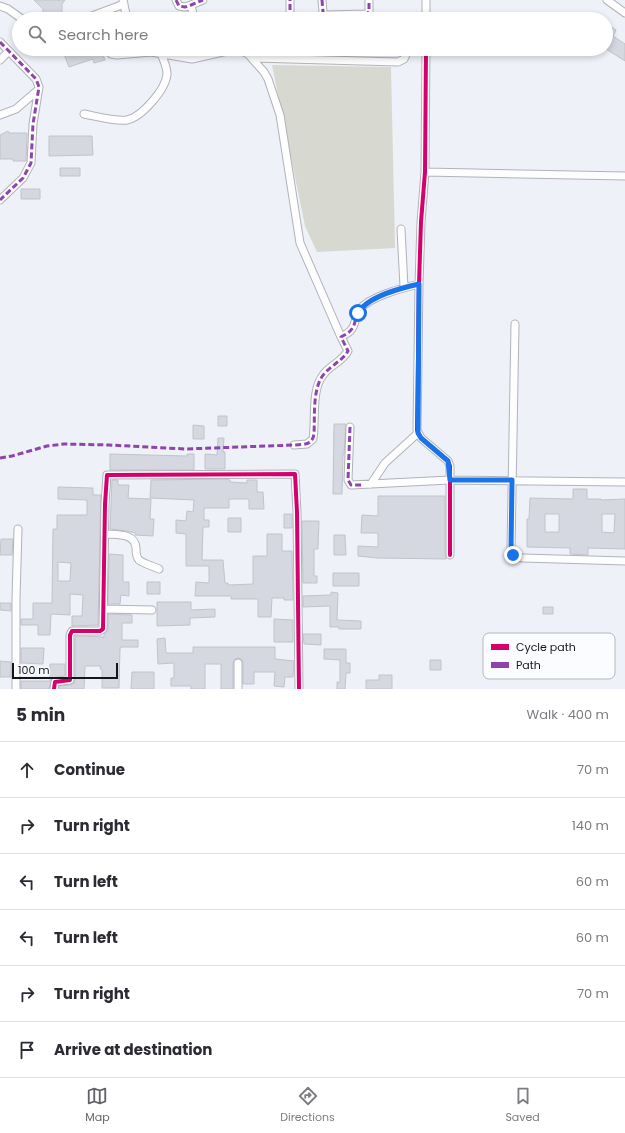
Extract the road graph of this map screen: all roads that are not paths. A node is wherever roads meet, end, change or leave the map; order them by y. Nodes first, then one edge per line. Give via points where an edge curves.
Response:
1 (176, 0) edge
2 (203, 0) edge
3 (290, 0) edge
4 (322, 0) edge
5 (369, 0) edge
6 (426, 0) edge
7 (607, 0) edge
8 (123, 2) edge
9 (191, 5) junction
10 (0, 6) edge
11 (12, 12) edge
12 (104, 12) edge
13 (125, 12) edge
14 (192, 12) edge
15 (290, 12) edge
16 (323, 12) edge
17 (369, 12) edge
18 (426, 12) edge
19 (625, 13) edge
20 (0, 42) edge
21 (9, 51) junction
22 (12, 54) edge
23 (14, 56) edge
24 (162, 56) edge
25 (176, 56) edge
26 (206, 56) edge
27 (406, 56) edge
28 (426, 56) edge
29 (252, 58) joint
30 (0, 60) edge
31 (38, 90) junction
32 (84, 114) dead end
33 (0, 115) edge
34 (425, 172) junction
35 (625, 176) edge
36 (0, 200) edge
37 (401, 229) dead end
38 (419, 284) junction
39 (404, 287) junction
40 (515, 324) dead end
41 (341, 337) junction
42 (350, 427) dead end
43 (418, 433) junction
44 (294, 445) dead end
45 (450, 480) junction
46 (512, 480) junction
47 (625, 482) edge
48 (372, 484) junction
49 (18, 529) dead end
50 (106, 534) junction
51 (450, 555) dead end
52 (625, 561) edge
53 (159, 569) dead end
54 (104, 609) junction
55 (152, 610) dead end
56 (238, 663) dead end
57 (16, 689) edge
58 (54, 689) edge
59 (238, 689) edge
60 (299, 689) edge

1 - 9 street via 181,7
2 - 9 street
3 - 15 street
4 - 16 street
5 - 17 street
6 - 18 street
7 - 19 street
8 - 12 street
8 - 13 street
9 - 14 street
10 - 11 street
20 - 21 street
21 - 22 street
21 - 30 street
23 - 31 street via 36,79
24 - 32 street via 166,65 166,79 159,94 134,117 125,120
25 - 26 street via 192,59
27 - 29 street via 398,62
28 - 34 street
29 - 41 street via 268,79 280,115 300,243
31 - 33 street via 16,109
31 - 36 street via 31,163 23,178
34 - 35 street
34 - 38 street
37 - 39 street
38 - 39 street
38 - 43 street
39 - 41 street via 365,305 358,313 352,329
40 - 46 street
41 - 44 street via 348,351 323,374 318,386 313,439 307,444
42 - 48 street via 348,483
43 - 45 street via 448,461
43 - 48 street via 385,463
45 - 46 street
45 - 48 street
45 - 51 street
46 - 47 street
46 - 52 street via 511,549 516,557
49 - 57 street
50 - 53 street via 132,538 136,543 136,553 140,560
50 - 54 street
50 - 60 street via 107,475 295,474
54 - 55 street
54 - 58 street via 102,631 72,631 70,680 55,682
56 - 59 street

